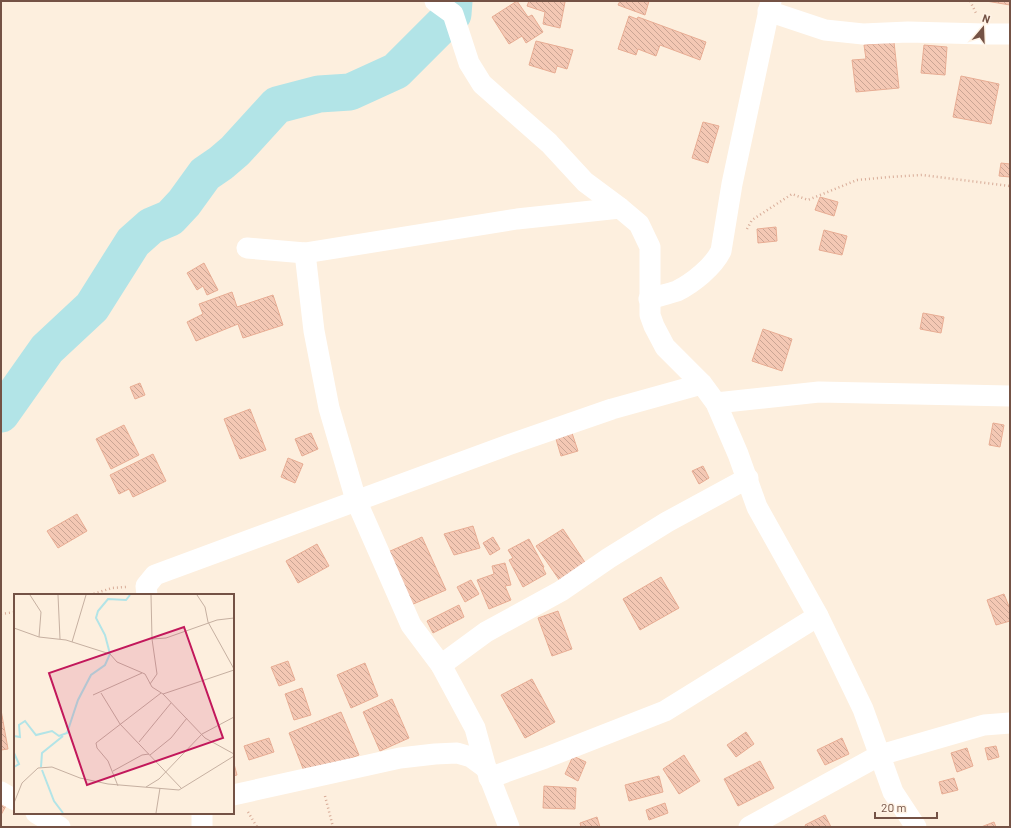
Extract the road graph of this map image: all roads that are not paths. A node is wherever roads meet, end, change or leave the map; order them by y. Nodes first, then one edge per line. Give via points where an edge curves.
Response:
1 (434, 1) edge
2 (769, 6) edge
3 (1010, 34) edge
4 (620, 208) junction
5 (248, 248) dead end
6 (305, 253) junction
7 (650, 299) junction
8 (702, 384) junction
9 (1010, 396) edge
10 (716, 403) junction
11 (748, 478) junction
12 (356, 500) junction
13 (147, 590) edge
14 (818, 616) junction
15 (441, 665) junction
16 (1010, 723) edge
17 (880, 755) junction
18 (487, 773) junction
19 (1, 792) edge
20 (234, 795) edge
21 (14, 799) edge
22 (38, 814) edge
23 (202, 814) edge
24 (60, 827) edge
25 (202, 827) edge
26 (508, 827) edge
27 (749, 827) edge
28 (916, 827) edge

1 - 4 street via 453,14 469,63 482,84 549,144 585,182
2 - 3 street via 825,30 863,34
2 - 7 street via 732,184 721,251 701,275 677,290
4 - 6 street via 517,219
4 - 7 street via 639,224 650,247
5 - 6 street
6 - 12 street via 314,331 329,408
7 - 8 street via 650,315 665,347
8 - 10 street
8 - 12 street via 612,409
9 - 10 street via 819,392
10 - 11 street
11 - 14 street via 757,507
11 - 15 street via 667,522 561,591 486,632
12 - 13 street via 155,575
12 - 15 street via 411,625
14 - 17 street via 863,709
14 - 18 street via 665,711 552,756
15 - 18 street via 475,728
16 - 17 street via 984,725
17 - 27 street
17 - 28 street via 893,792
18 - 20 street via 471,757 457,753 400,758
18 - 26 street
19 - 21 street
22 - 24 street
23 - 25 street

